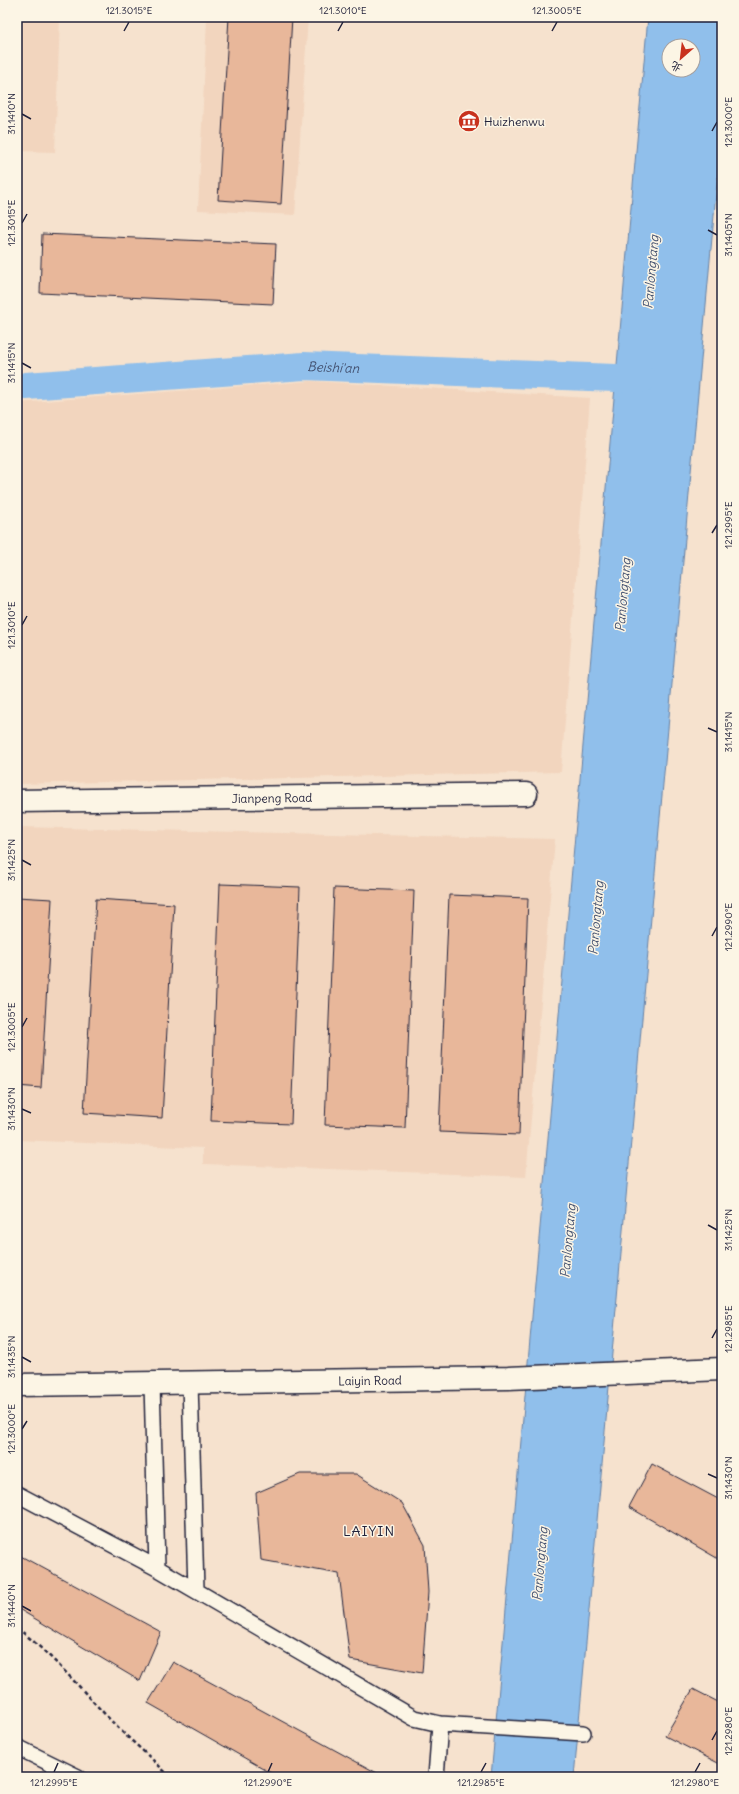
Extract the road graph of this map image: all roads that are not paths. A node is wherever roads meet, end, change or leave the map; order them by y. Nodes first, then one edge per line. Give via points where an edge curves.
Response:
1 (526, 794) dead end
2 (17, 801) edge
3 (712, 1369) edge
4 (152, 1383) junction
5 (190, 1383) junction
6 (17, 1385) edge
7 (17, 1494) edge
8 (158, 1568) junction
9 (196, 1590) junction
10 (440, 1724) junction
11 (583, 1733) dead end
12 (17, 1747) edge
13 (78, 1777) edge
14 (436, 1777) edge

1 - 2 street, Jianpeng Road
3 - 5 street, Laiyin Road via 508,1378
4 - 5 street, Laiyin Road
4 - 6 street, Laiyin Road
4 - 8 lane
5 - 9 lane
7 - 8 lane
8 - 9 lane
9 - 10 lane via 414,1718
10 - 11 lane
10 - 14 lane
12 - 13 lane

